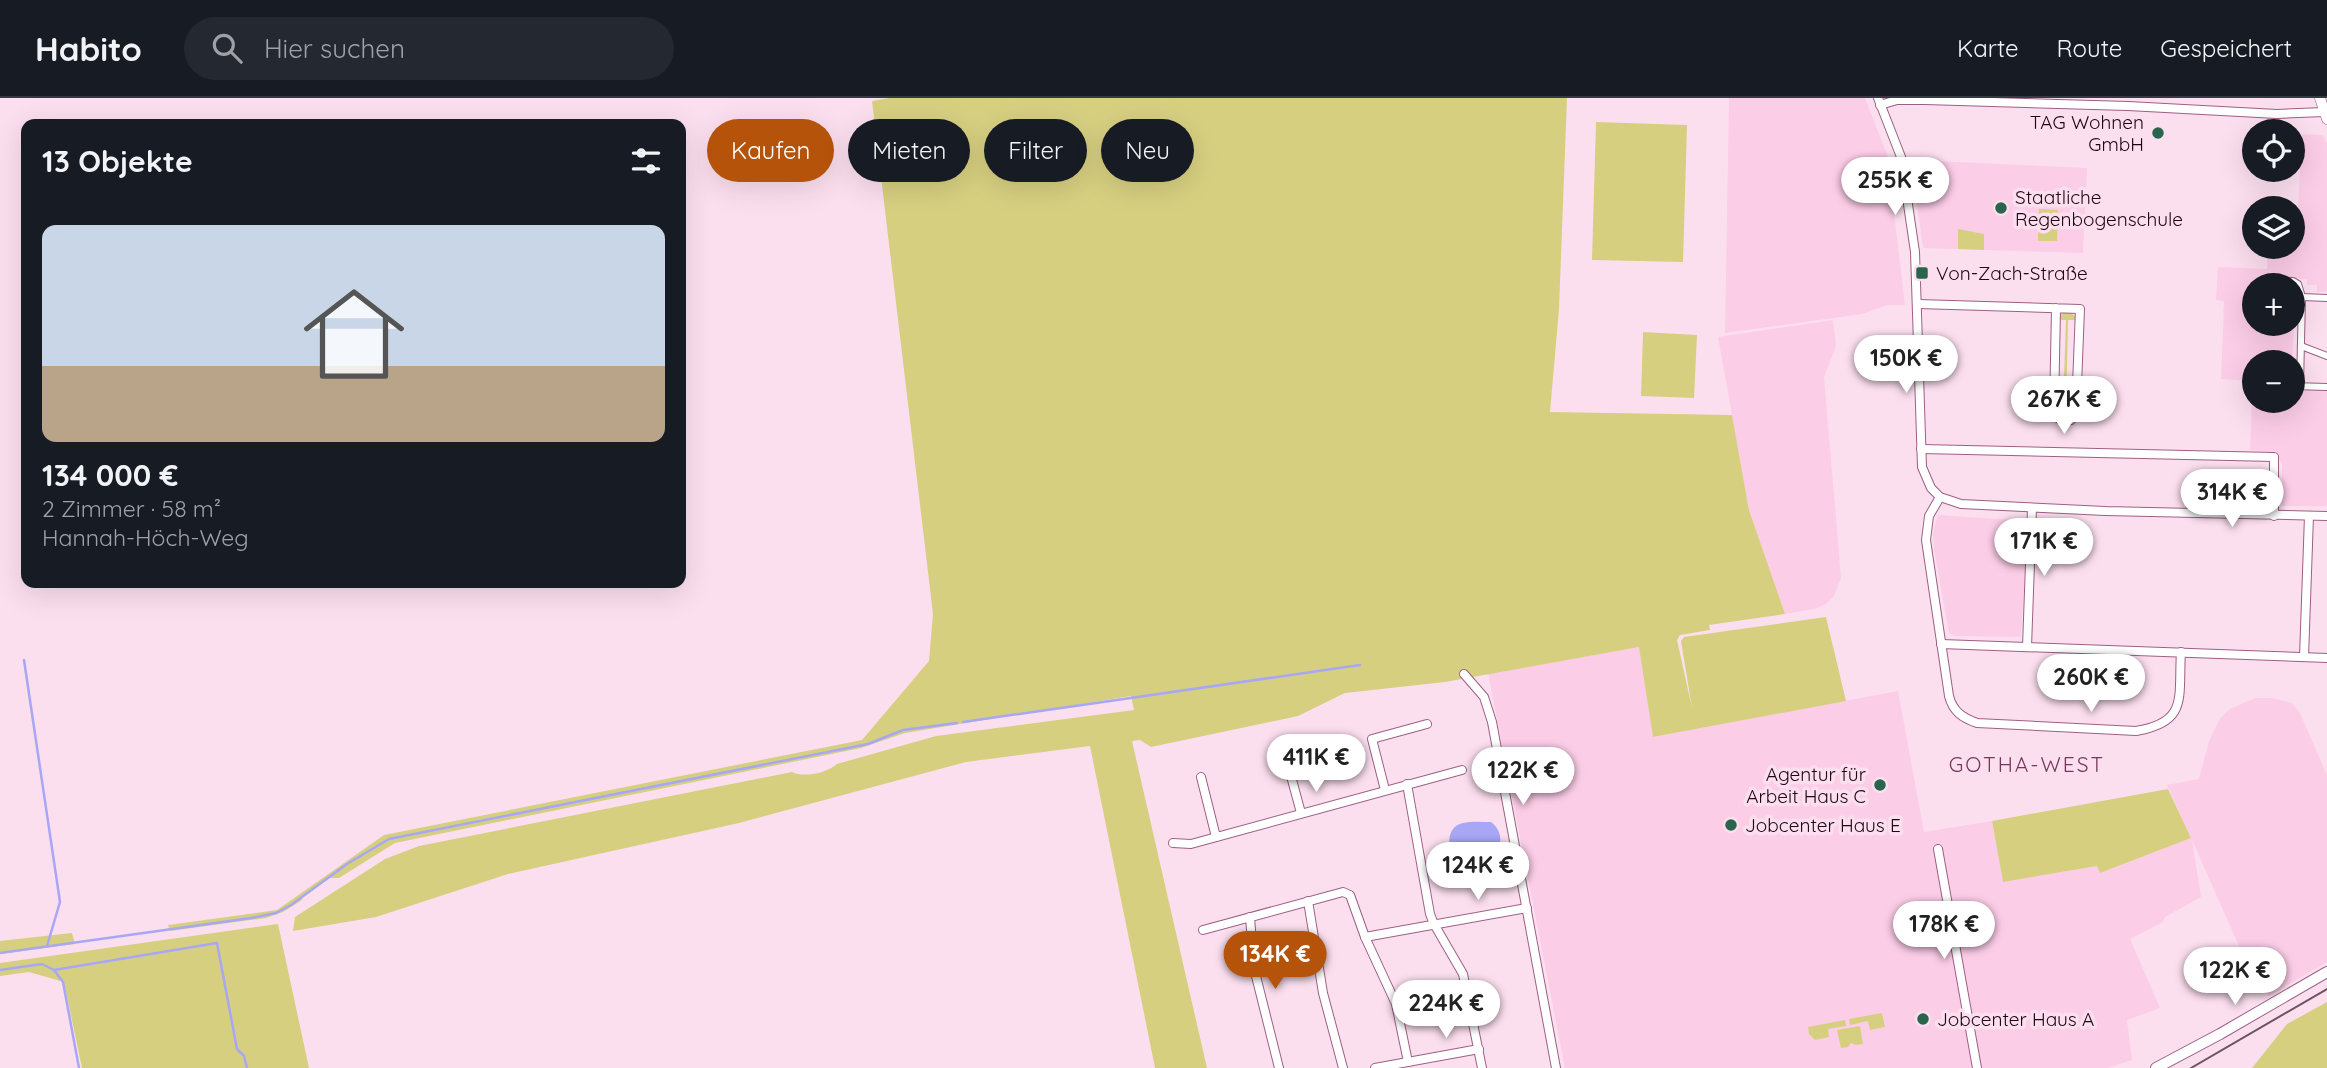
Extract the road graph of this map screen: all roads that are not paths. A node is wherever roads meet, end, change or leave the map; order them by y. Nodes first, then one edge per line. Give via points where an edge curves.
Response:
1 (2320, 98) edge
2 (1879, 101) edge
3 (2081, 102) edge
4 (2326, 115) edge
5 (2305, 297) edge
6 (2327, 298) edge
7 (1918, 304) junction
8 (2056, 308) junction
9 (2301, 336) edge
10 (2301, 346) junction
11 (2300, 350) edge
12 (2327, 356) edge
13 (2305, 386) edge
14 (2327, 387) edge
15 (1921, 449) junction
16 (1940, 497) junction
17 (2032, 508) junction
18 (2274, 516) junction
19 (2309, 516) junction
20 (2327, 516) edge
21 (1941, 644) junction
22 (2027, 647) junction
23 (2180, 652) junction
24 (2304, 657) junction
25 (2327, 657) edge
26 (1464, 674) dead end
27 (1427, 724) dead end
28 (1285, 754) dead end
29 (1462, 770) dead end
30 (1201, 777) dead end
31 (1406, 784) junction
32 (1385, 790) junction
33 (1301, 813) junction
34 (1216, 837) junction
35 (1173, 843) dead end
36 (1938, 849) dead end
37 (1308, 901) junction
38 (1527, 908) junction
39 (1250, 917) junction
40 (1434, 924) junction
41 (1203, 930) dead end
42 (1365, 937) junction
43 (2327, 972) edge
44 (1479, 1049) junction
45 (1408, 1062) junction
46 (1279, 1068) edge
47 (1343, 1068) edge
48 (1375, 1068) edge
49 (1482, 1068) edge
50 (1556, 1068) edge
51 (1977, 1068) edge
52 (2155, 1068) edge

1 - 4 street
2 - 3 street
2 - 7 street via 1901,157
3 - 4 street
5 - 6 street
7 - 8 street
7 - 15 street
8 - 8 street via 2080,309 2076,411 2065,421 2059,420 2054,410
9 - 10 street
10 - 11 street
10 - 12 street
13 - 14 street
15 - 16 street via 1925,477
15 - 18 street via 2274,457
16 - 17 street via 1961,504
16 - 21 street via 1929,516 1926,540
17 - 18 street
17 - 22 street
18 - 19 street
19 - 20 street
19 - 24 street
21 - 22 street
21 - 23 street via 1951,702 1963,718 1977,723 2136,731 2157,727 2177,708
22 - 23 street
23 - 24 street
24 - 25 street
26 - 38 street via 1489,708
27 - 32 street via 1372,739
28 - 33 street
29 - 31 street
30 - 34 street
31 - 32 street
31 - 40 street
32 - 33 street
33 - 34 street
34 - 35 street
36 - 51 street
37 - 39 street
37 - 42 street via 1343,892 1350,895
37 - 47 street via 1323,993
38 - 40 street
38 - 50 street
39 - 41 street
39 - 46 street via 1254,968
40 - 42 street
40 - 44 street via 1463,974
42 - 45 street via 1396,1004
43 - 52 main road
44 - 45 street
44 - 49 street
45 - 48 street

